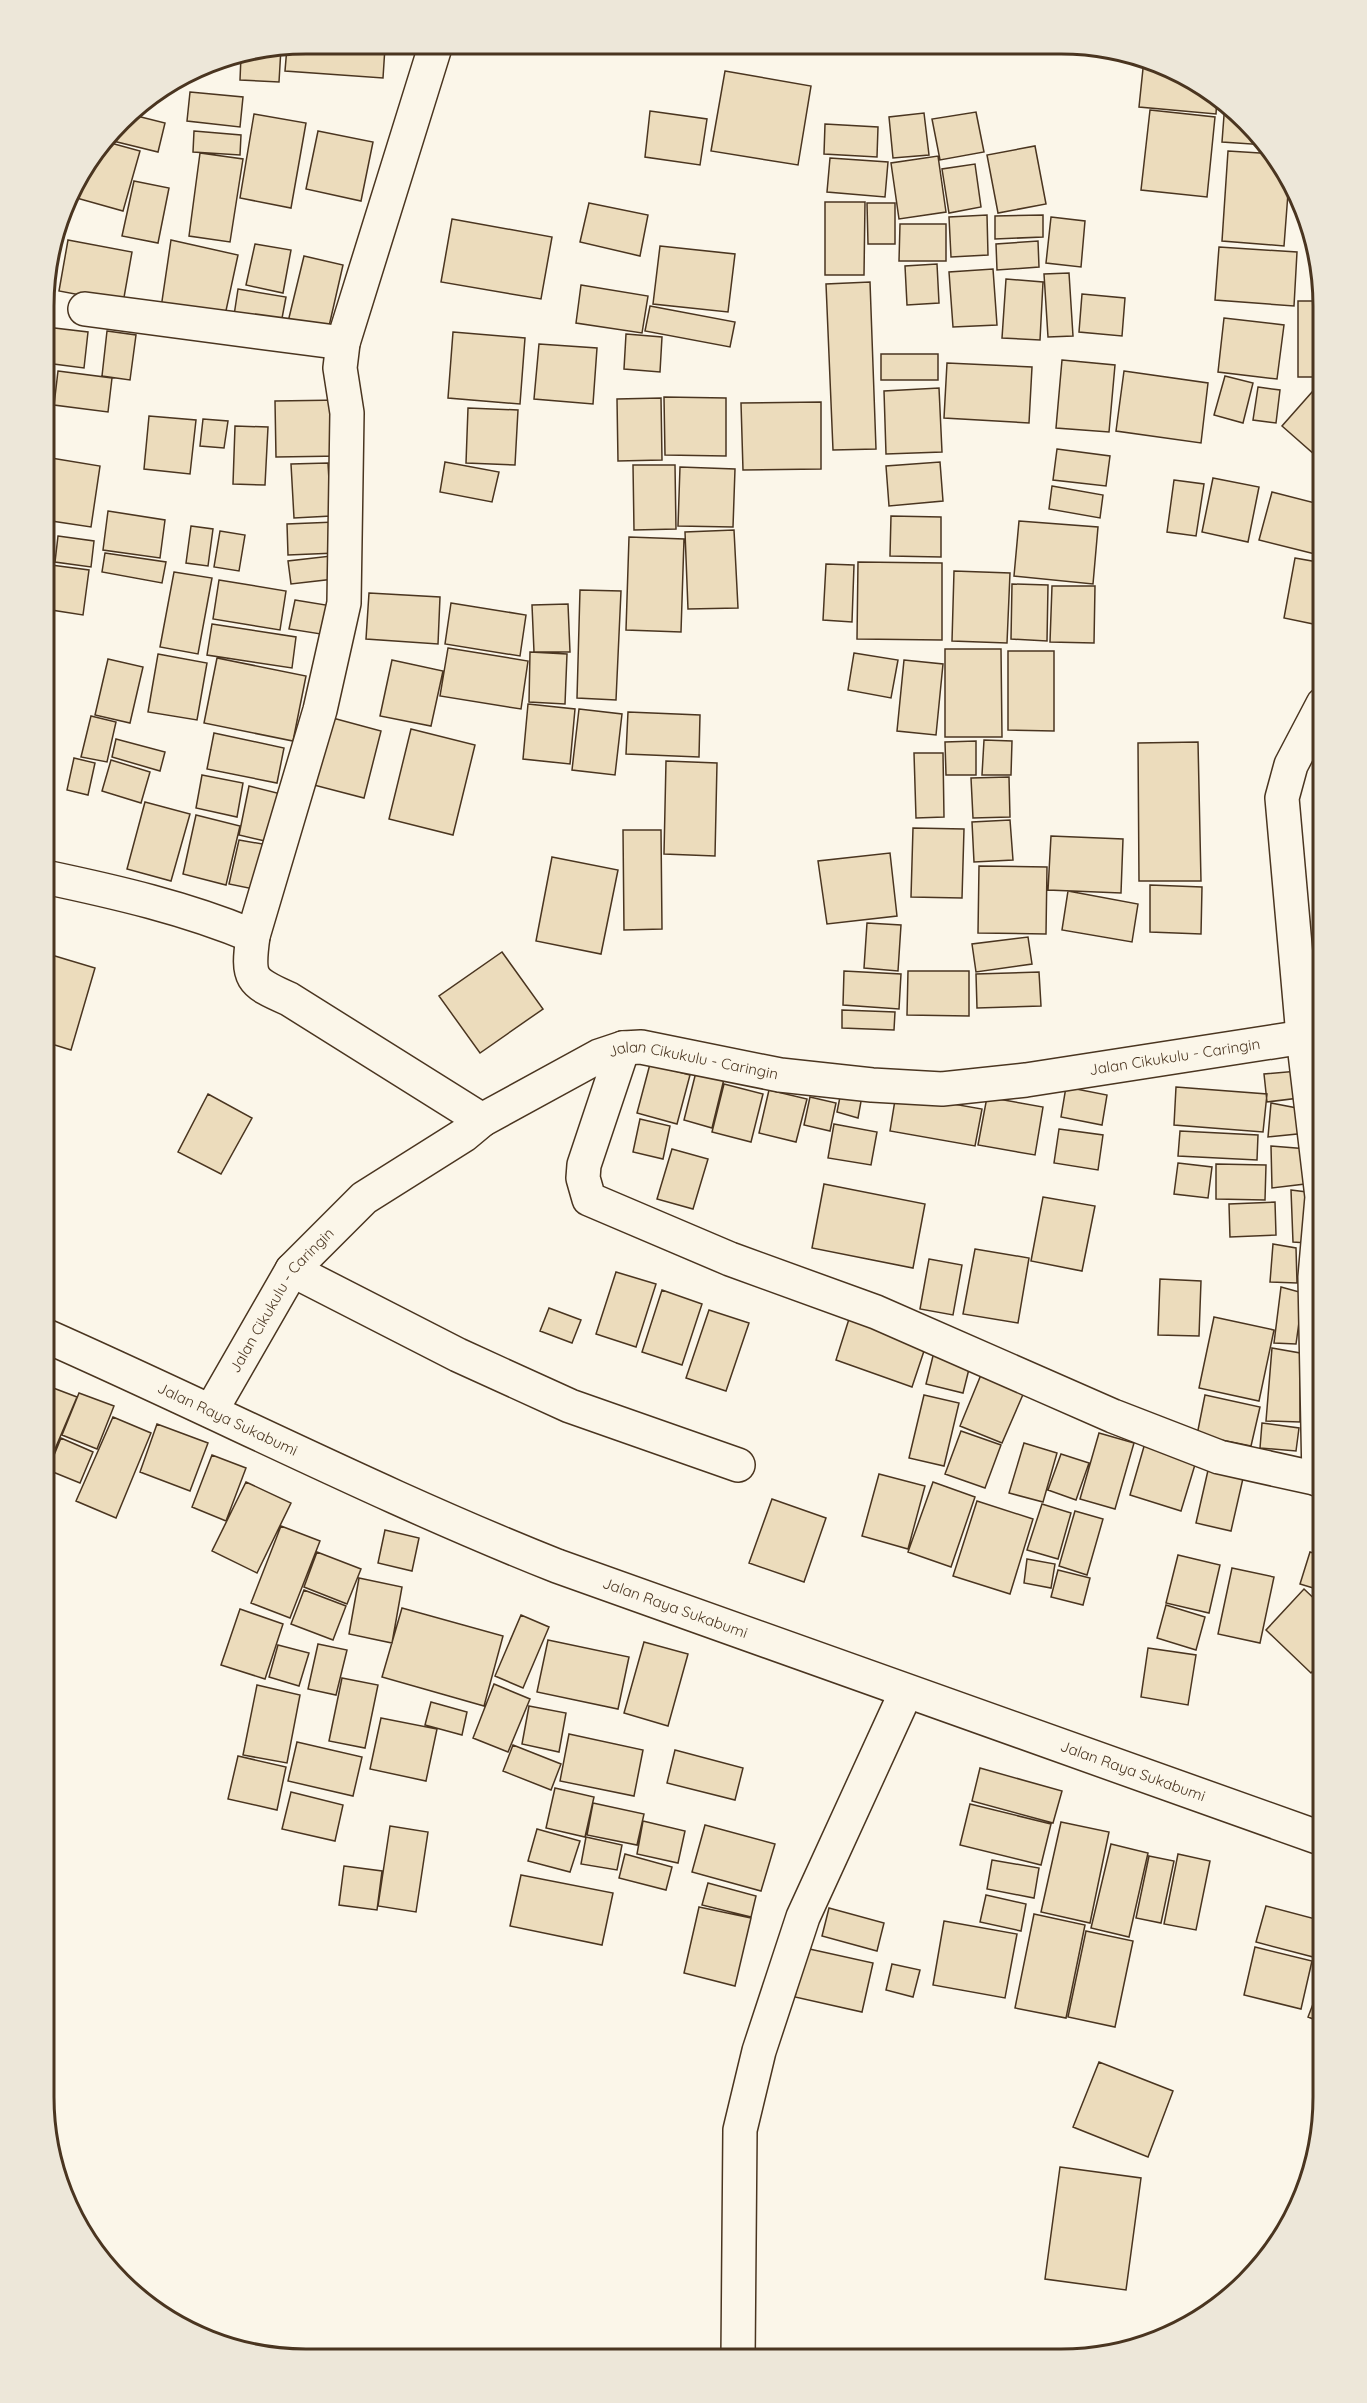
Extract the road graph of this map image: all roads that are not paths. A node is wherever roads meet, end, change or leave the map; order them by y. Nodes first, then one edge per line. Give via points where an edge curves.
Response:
1 (433, 54) edge
2 (85, 309) dead end
3 (343, 343) junction
4 (1313, 723) edge
5 (54, 879) edge
6 (253, 936) junction
7 (1313, 1035) edge
8 (623, 1048) junction
9 (482, 1120) junction
10 (292, 1270) junction
11 (54, 1340) edge
12 (212, 1411) junction
13 (738, 1465) dead end
14 (1313, 1478) edge
15 (906, 1692) junction
16 (1313, 1835) edge
17 (738, 2349) edge

1 - 3 main road
2 - 3 main road
3 - 6 main road via 340,368 347,413 344,603 320,710
4 - 7 main road via 1291,765 1282,798
5 - 6 main road via 204,916
6 - 9 main road via 252,976 264,988 289,999
7 - 8 main road, Jalan Cikukulu - Caringin via 1026,1080 942,1089 789,1076 660,1050
8 - 9 main road, Jalan Cikukulu - Caringin via 599,1056
8 - 14 main road via 584,1165 589,1199 720,1255 876,1312 1113,1416 1219,1457
9 - 10 main road, Jalan Cikukulu - Caringin via 364,1198
10 - 12 main road, Jalan Cikukulu - Caringin
10 - 13 main road via 458,1355 570,1406
11 - 12 main road, Jalan Raya Sukabumi
12 - 15 main road, Jalan Raya Sukabumi via 484,1537
15 - 16 main road, Jalan Raya Sukabumi
15 - 17 main road via 803,1917 757,2063 740,2130

